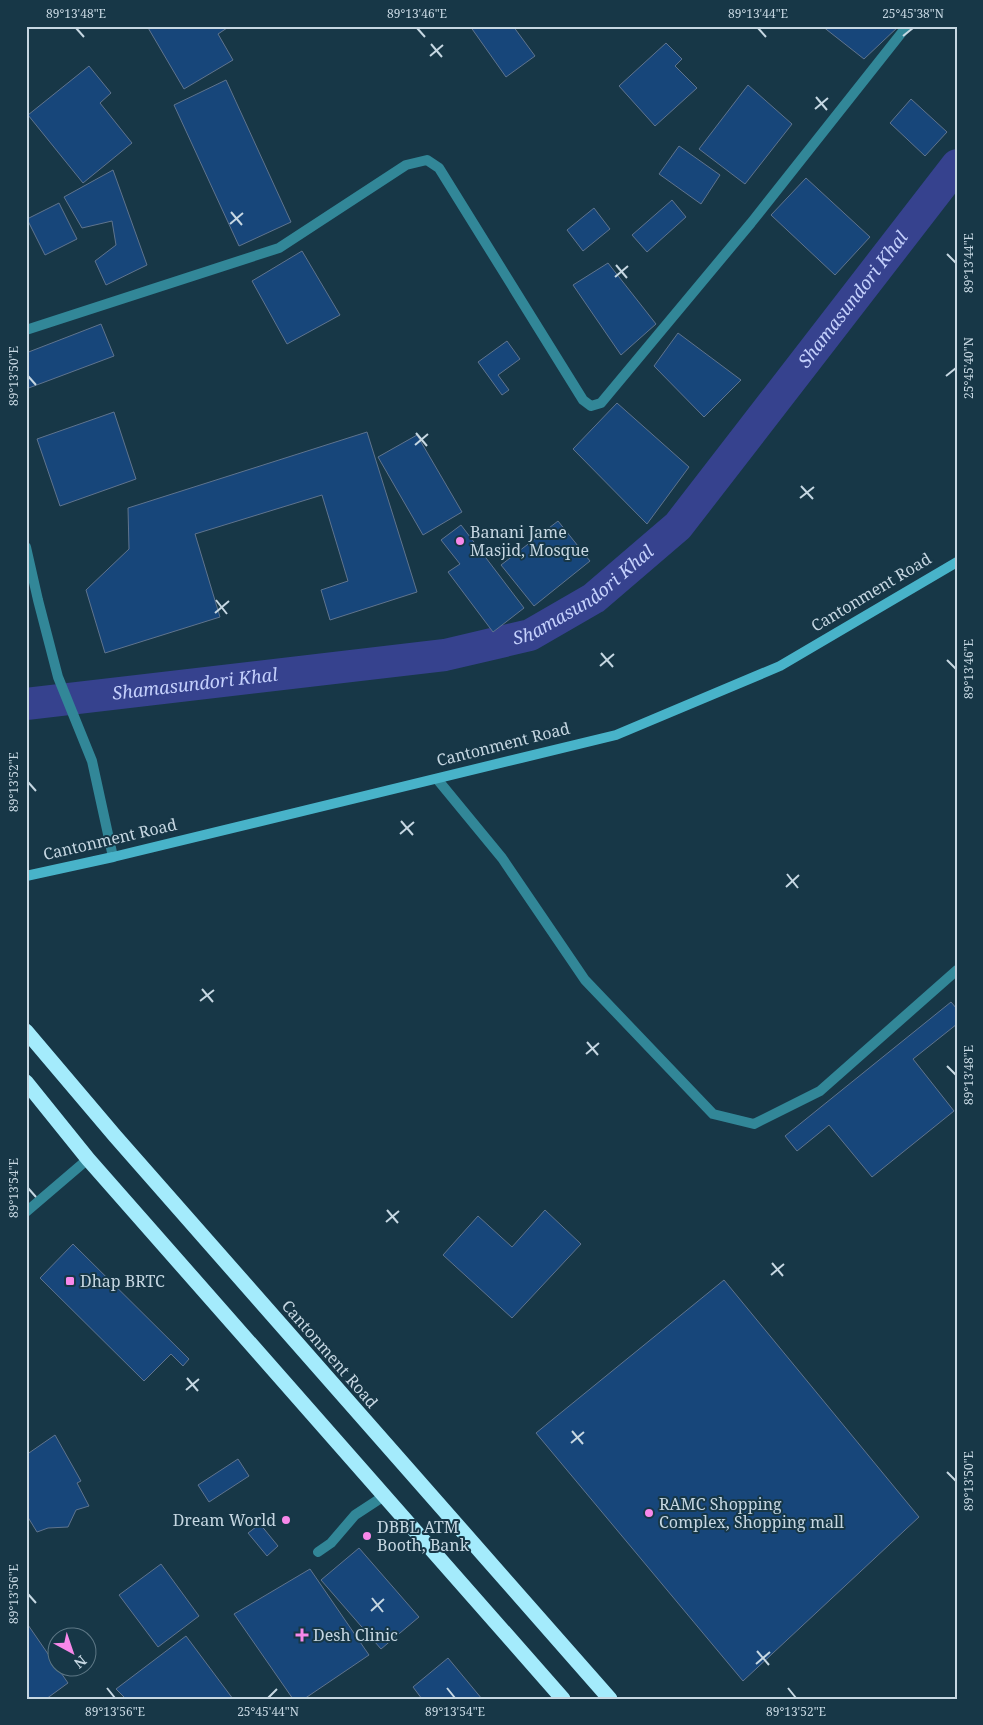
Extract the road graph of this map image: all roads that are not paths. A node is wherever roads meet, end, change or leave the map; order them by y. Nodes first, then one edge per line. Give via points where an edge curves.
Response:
1 (908, 26) edge
2 (26, 330) edge
3 (26, 547) edge
4 (957, 562) edge
5 (437, 779) junction
6 (113, 857) junction
7 (26, 876) edge
8 (957, 970) edge
9 (26, 1031) edge
10 (26, 1082) edge
11 (88, 1159) junction
12 (26, 1212) edge
13 (384, 1496) junction
14 (318, 1552) dead end
15 (563, 1699) edge
16 (610, 1699) edge

1 - 2 street via 751,223 601,403 591,406 583,400 439,168 427,160 406,165 279,248
3 - 6 street via 58,677 92,761
4 - 5 street, Cantonment Road via 780,666 616,735
5 - 6 street, Cantonment Road
5 - 8 street via 502,858 585,980 713,1114 754,1124 820,1091
6 - 7 street, Cantonment Road
9 - 16 highway, Cantonment Road
10 - 11 highway
11 - 12 street
11 - 13 highway
13 - 14 street via 355,1515 331,1543
13 - 15 highway

